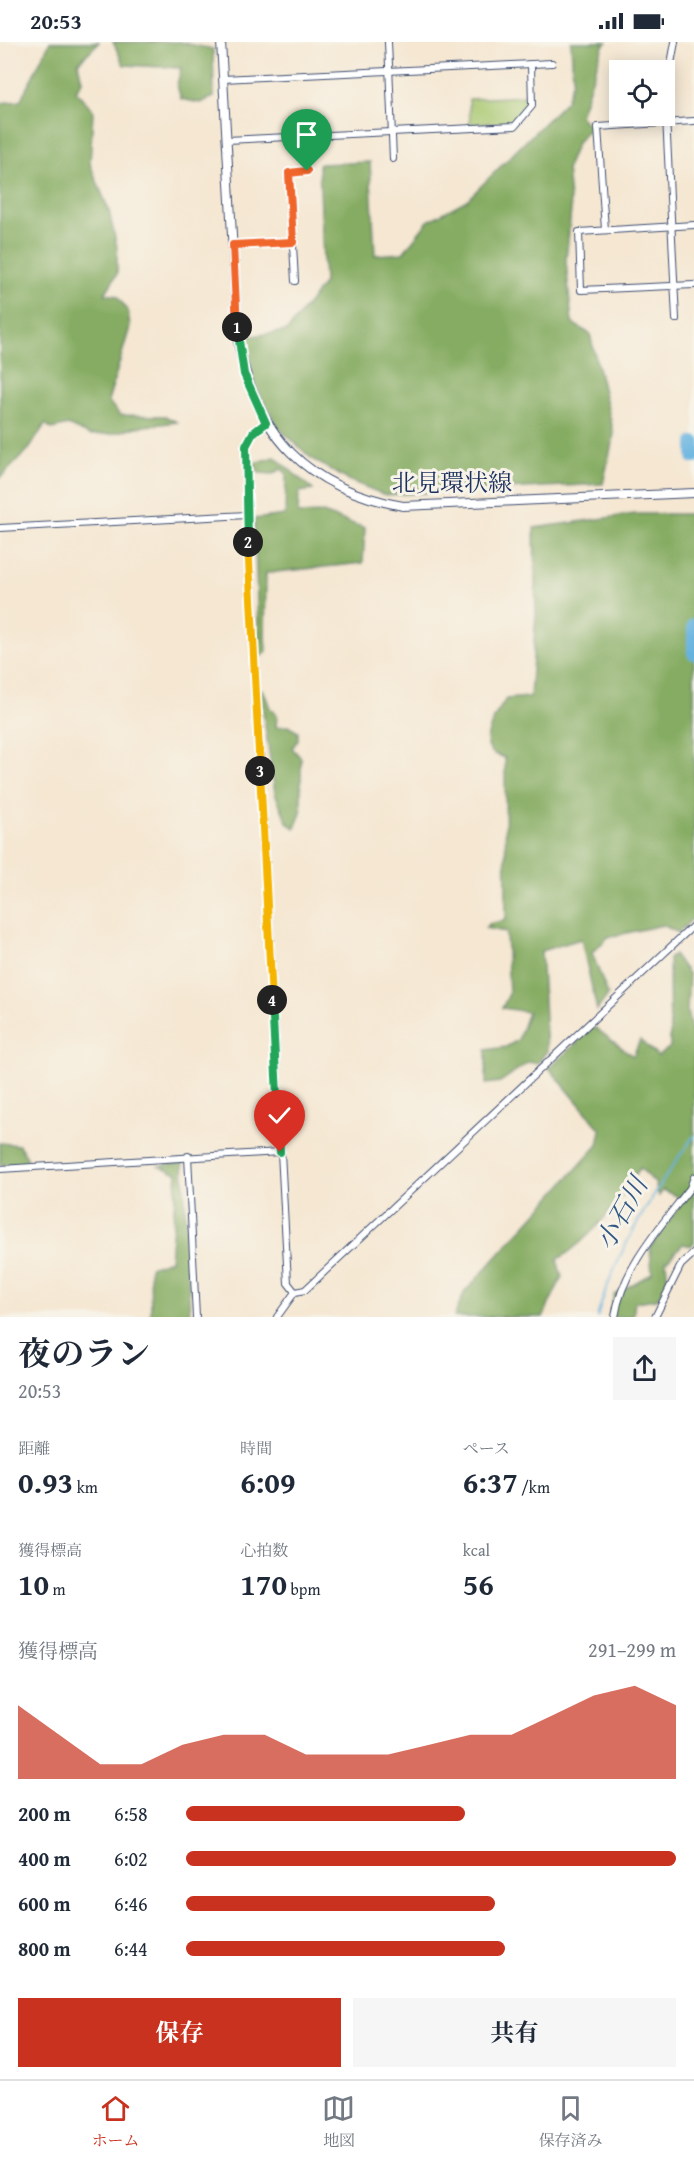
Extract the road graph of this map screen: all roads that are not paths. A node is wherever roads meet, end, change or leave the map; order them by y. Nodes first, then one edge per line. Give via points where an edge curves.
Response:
1 (221, 42) edge
2 (388, 42) edge
3 (675, 42) edge
4 (672, 60) edge
5 (552, 63) dead end
6 (531, 65) junction
7 (390, 70) junction
8 (223, 80) junction
9 (694, 121) edge
10 (675, 123) edge
11 (621, 126) edge
12 (666, 126) edge
13 (392, 133) junction
14 (227, 141) junction
15 (393, 159) dead end
16 (307, 171) dead end
17 (694, 225) edge
18 (670, 226) junction
19 (605, 230) junction
20 (293, 242) junction
21 (233, 245) junction
22 (295, 281) dead end
23 (675, 285) junction
24 (694, 285) edge
25 (676, 319) dead end
26 (266, 423) junction
27 (694, 493) edge
28 (247, 514) junction
29 (0, 528) edge
30 (694, 925) edge
31 (280, 1152) junction
32 (188, 1156) junction
33 (0, 1169) edge
34 (694, 1177) edge
35 (694, 1253) edge
36 (295, 1292) junction
37 (196, 1317) edge
38 (278, 1317) edge
39 (615, 1317) edge
40 (655, 1317) edge

1 - 8 main road, 北見環状線
2 - 7 street
3 - 4 street
5 - 6 street
6 - 7 street
6 - 13 street via 532,106 515,126
7 - 8 street
7 - 13 street
8 - 14 main road, 北見環状線
9 - 10 street
11 - 19 street via 598,127
12 - 18 street
13 - 14 street
13 - 15 street
14 - 21 main road, 北見環状線
16 - 20 street via 289,173
17 - 18 street
18 - 19 street
18 - 23 street
19 - 23 street via 579,232 581,290
20 - 21 street
20 - 22 street
21 - 26 main road, 北見環状線 via 238,341 244,374
23 - 24 street
23 - 25 street
26 - 27 main road, 北見環状線 via 289,452 319,476 376,501 429,507
26 - 28 street via 253,433 246,446
28 - 29 street
28 - 31 street
30 - 36 street via 305,1290
31 - 32 street
31 - 36 street via 288,1283
32 - 33 street
32 - 37 street
34 - 39 street via 646,1246 617,1302
35 - 40 street via 681,1265
36 - 38 street

